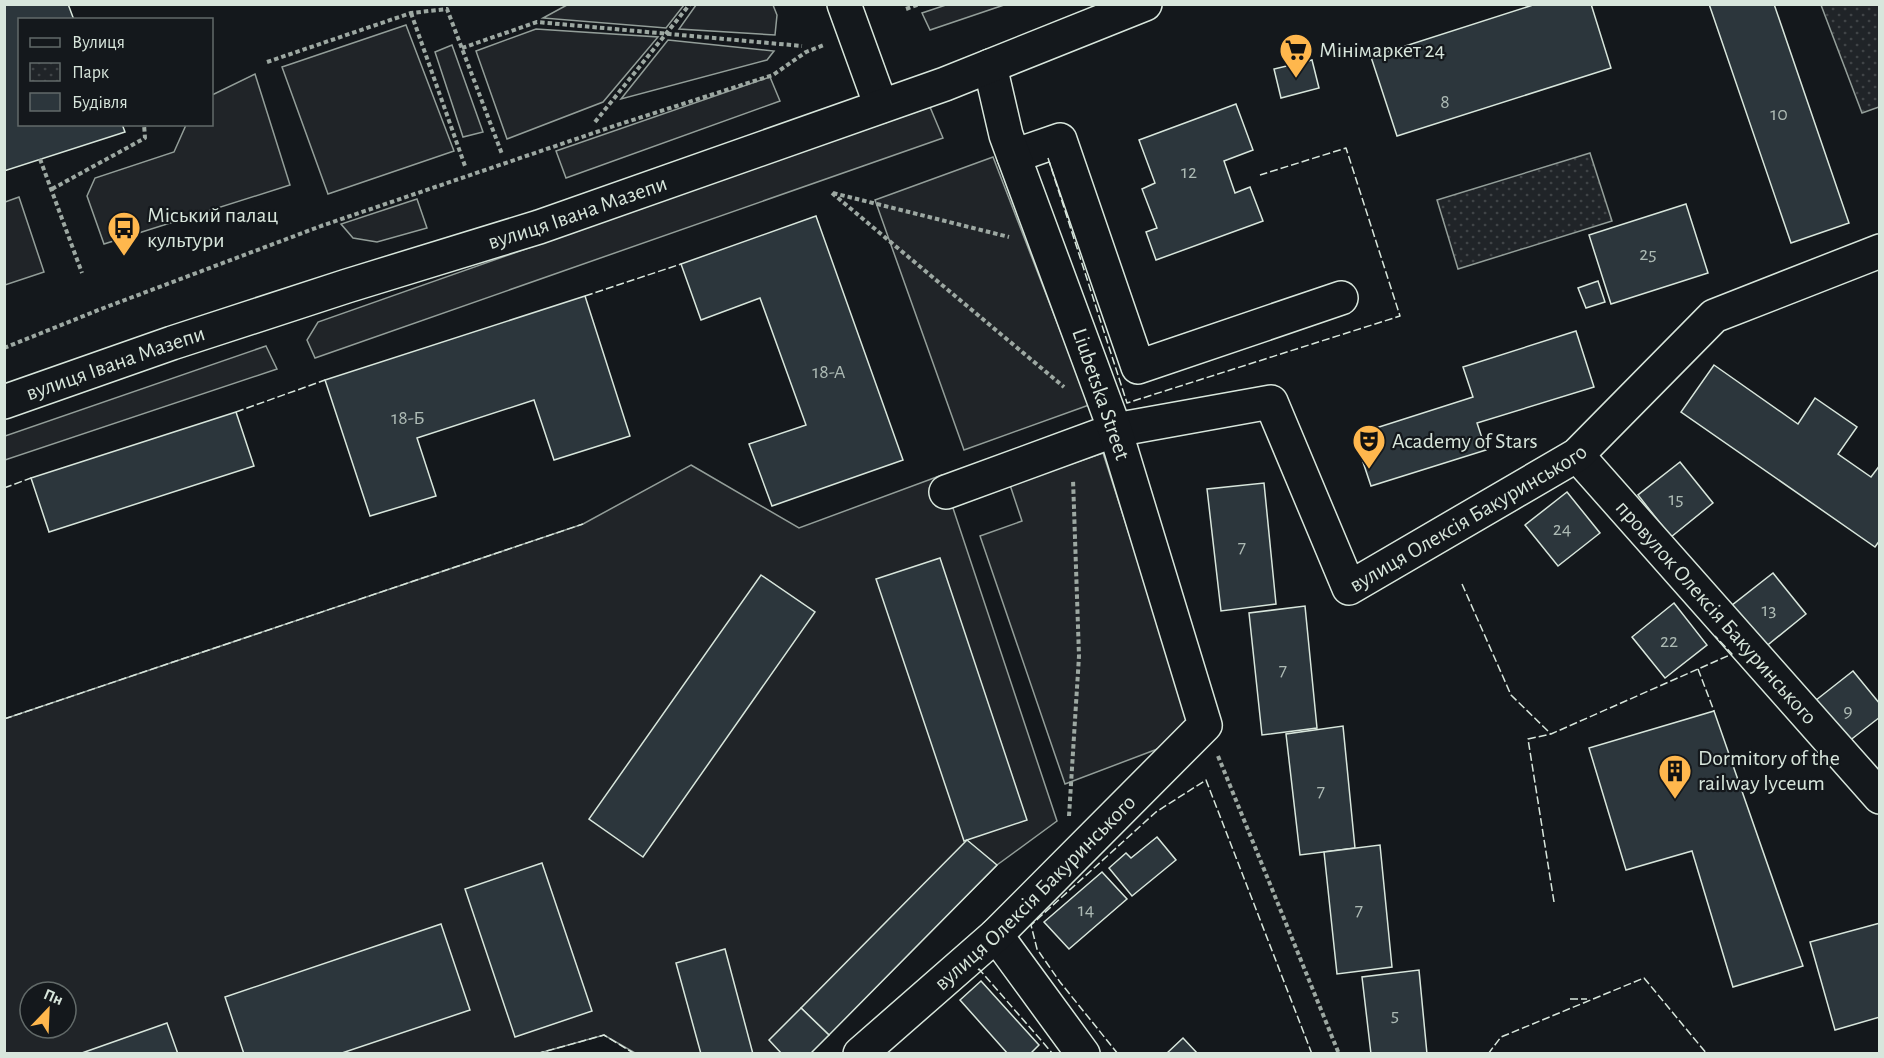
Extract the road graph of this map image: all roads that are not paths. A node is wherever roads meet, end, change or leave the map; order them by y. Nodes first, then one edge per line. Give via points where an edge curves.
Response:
1 (1145, 4) edge
2 (850, 19) edge
3 (990, 66) junction
4 (881, 105) junction
5 (1014, 156) junction
6 (1880, 251) edge
7 (1341, 298) dead end
8 (4, 402) edge
9 (1100, 436) junction
10 (1577, 455) junction
11 (946, 492) dead end
12 (1205, 725) joint
13 (1880, 797) edge
14 (996, 935) junction
15 (860, 1053) edge
16 (1083, 1053) edge

1 - 3 street, вулиця Івана Мазепи
2 - 4 street
3 - 4 street, вулиця Івана Мазепи
3 - 5 street, Liubetska Street
4 - 8 street, вулиця Івана Мазепи via 539,227 171,343
5 - 7 street via 1060,140 1138,367
5 - 9 street, Liubetska Street via 1047,246
6 - 10 street, вулиця Олексія Бакуринського via 1714,316
9 - 10 street, вулиця Олексія Бакуринського via 1271,402 1349,588
9 - 11 street
9 - 12 street, Liubetska Street
10 - 13 street, провулок Олексія Бакуринського
12 - 14 street, вулиця Олексія Бакуринського
14 - 15 street, вулиця Олексія Бакуринського
14 - 16 street

